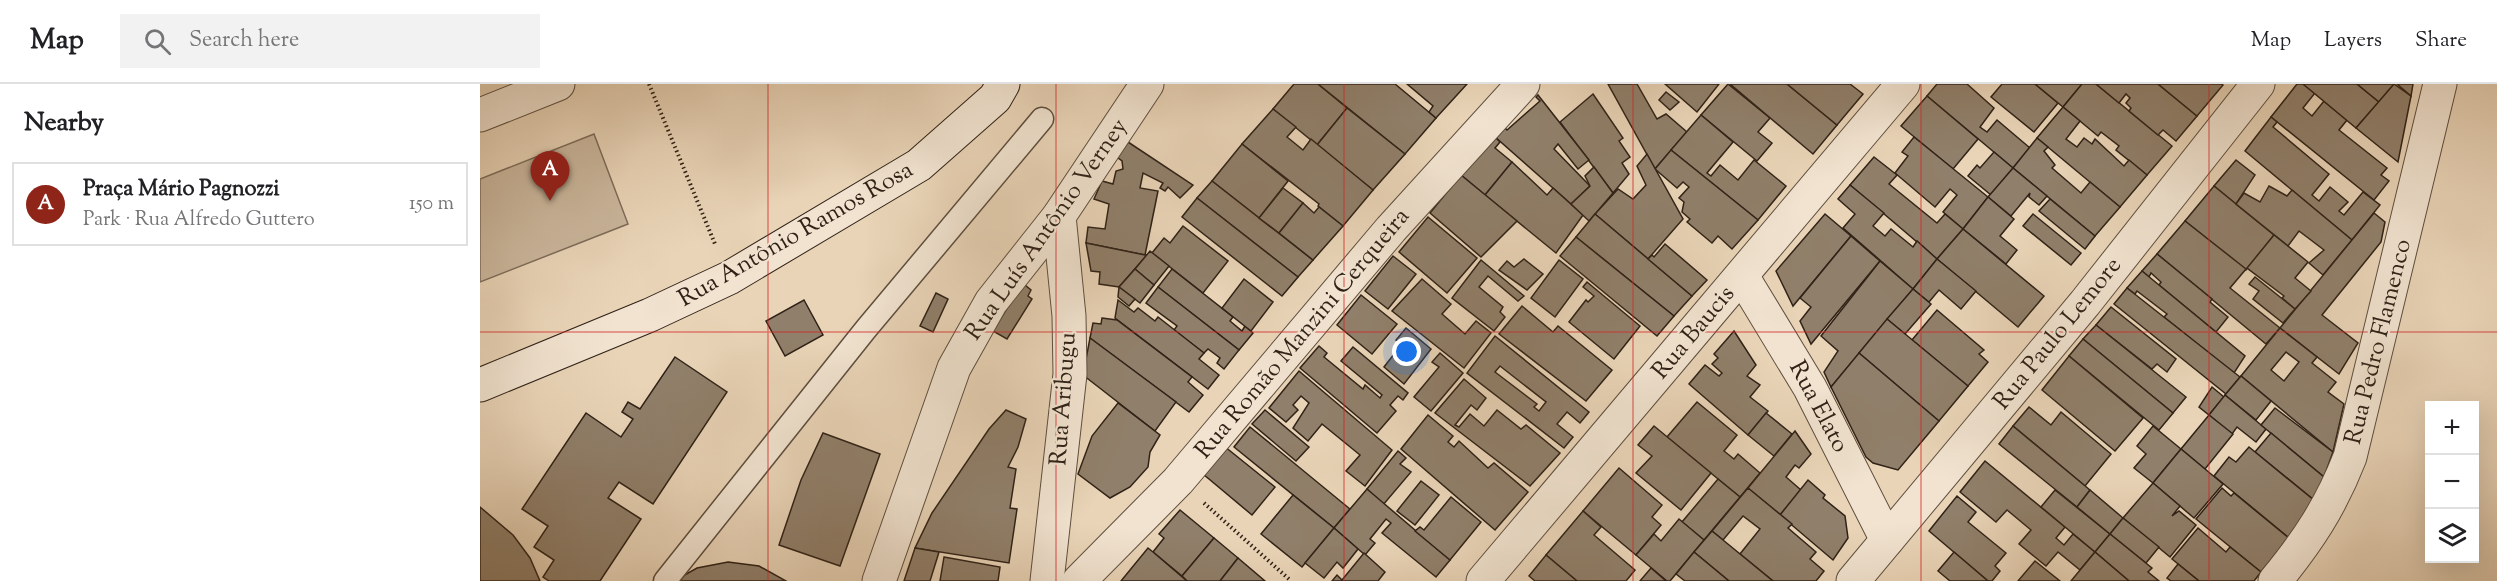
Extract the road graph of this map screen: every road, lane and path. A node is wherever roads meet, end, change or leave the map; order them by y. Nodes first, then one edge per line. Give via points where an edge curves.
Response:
1 (558, 84) edge
2 (649, 84) edge
3 (1025, 84) edge
4 (1147, 84) edge
5 (1523, 84) edge
6 (1903, 84) edge
7 (2258, 84) edge
8 (2440, 84) edge
9 (999, 91) edge
10 (480, 115) edge
11 (1042, 119) dead end
12 (1059, 216) junction
13 (1742, 276) junction
14 (729, 278) junction
15 (480, 385) edge
16 (1178, 481) junction
17 (1887, 540) junction
18 (665, 581) edge
19 (879, 581) edge
20 (1047, 581) edge
21 (1079, 581) edge
22 (1291, 581) edge
23 (1483, 581) edge
24 (1853, 581) edge
25 (2275, 581) edge

1 - 10 street
2 - 14 path
3 - 9 street, Rua Antônio Ramos Rosa
4 - 12 street, Rua Luís Antônio Verney
5 - 16 street, Rua Romão Manzini Cerqueira via 1391,229
6 - 13 street, Rua Baucis
7 - 17 street, Rua Paulo Lemore via 2085,303
8 - 25 street, Rua Pedro Flamenco via 2350,457 2334,498 2305,544
9 - 14 street, Rua Antônio Ramos Rosa via 919,165
11 - 18 lane via 866,329
12 - 19 street, Rua Luís Antônio Verney via 991,303 954,368
12 - 20 street, Rua Aribugu via 1069,316 1070,374
13 - 17 street, Rua Elato via 1810,388
13 - 23 street, Rua Baucis
14 - 15 street, Rua Antônio Ramos Rosa
16 - 21 street, Rua Romão Manzini Cerqueira
16 - 22 path
17 - 24 street, Rua Paulo Lemore

